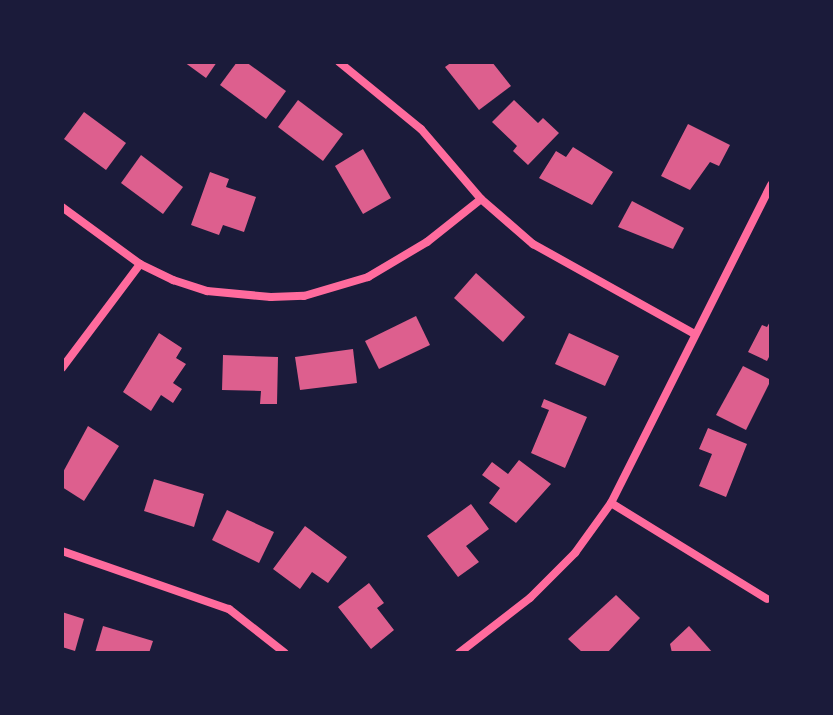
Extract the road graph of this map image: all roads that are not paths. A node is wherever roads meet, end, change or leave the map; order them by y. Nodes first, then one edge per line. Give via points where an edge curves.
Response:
1 (339, 62) edge
2 (771, 185) edge
3 (481, 199) junction
4 (62, 207) edge
5 (140, 264) junction
6 (695, 334) junction
7 (62, 368) edge
8 (611, 503) junction
9 (62, 551) edge
10 (767, 599) dead end
11 (285, 653) edge
12 (459, 653) edge

1 - 3 street via 421,129
2 - 6 street
3 - 5 street via 403,258 368,277 304,296 207,291
3 - 6 street via 575,272
4 - 5 street
5 - 7 street
6 - 8 street
8 - 10 street
8 - 12 street via 575,553 530,598
9 - 11 street via 229,609

